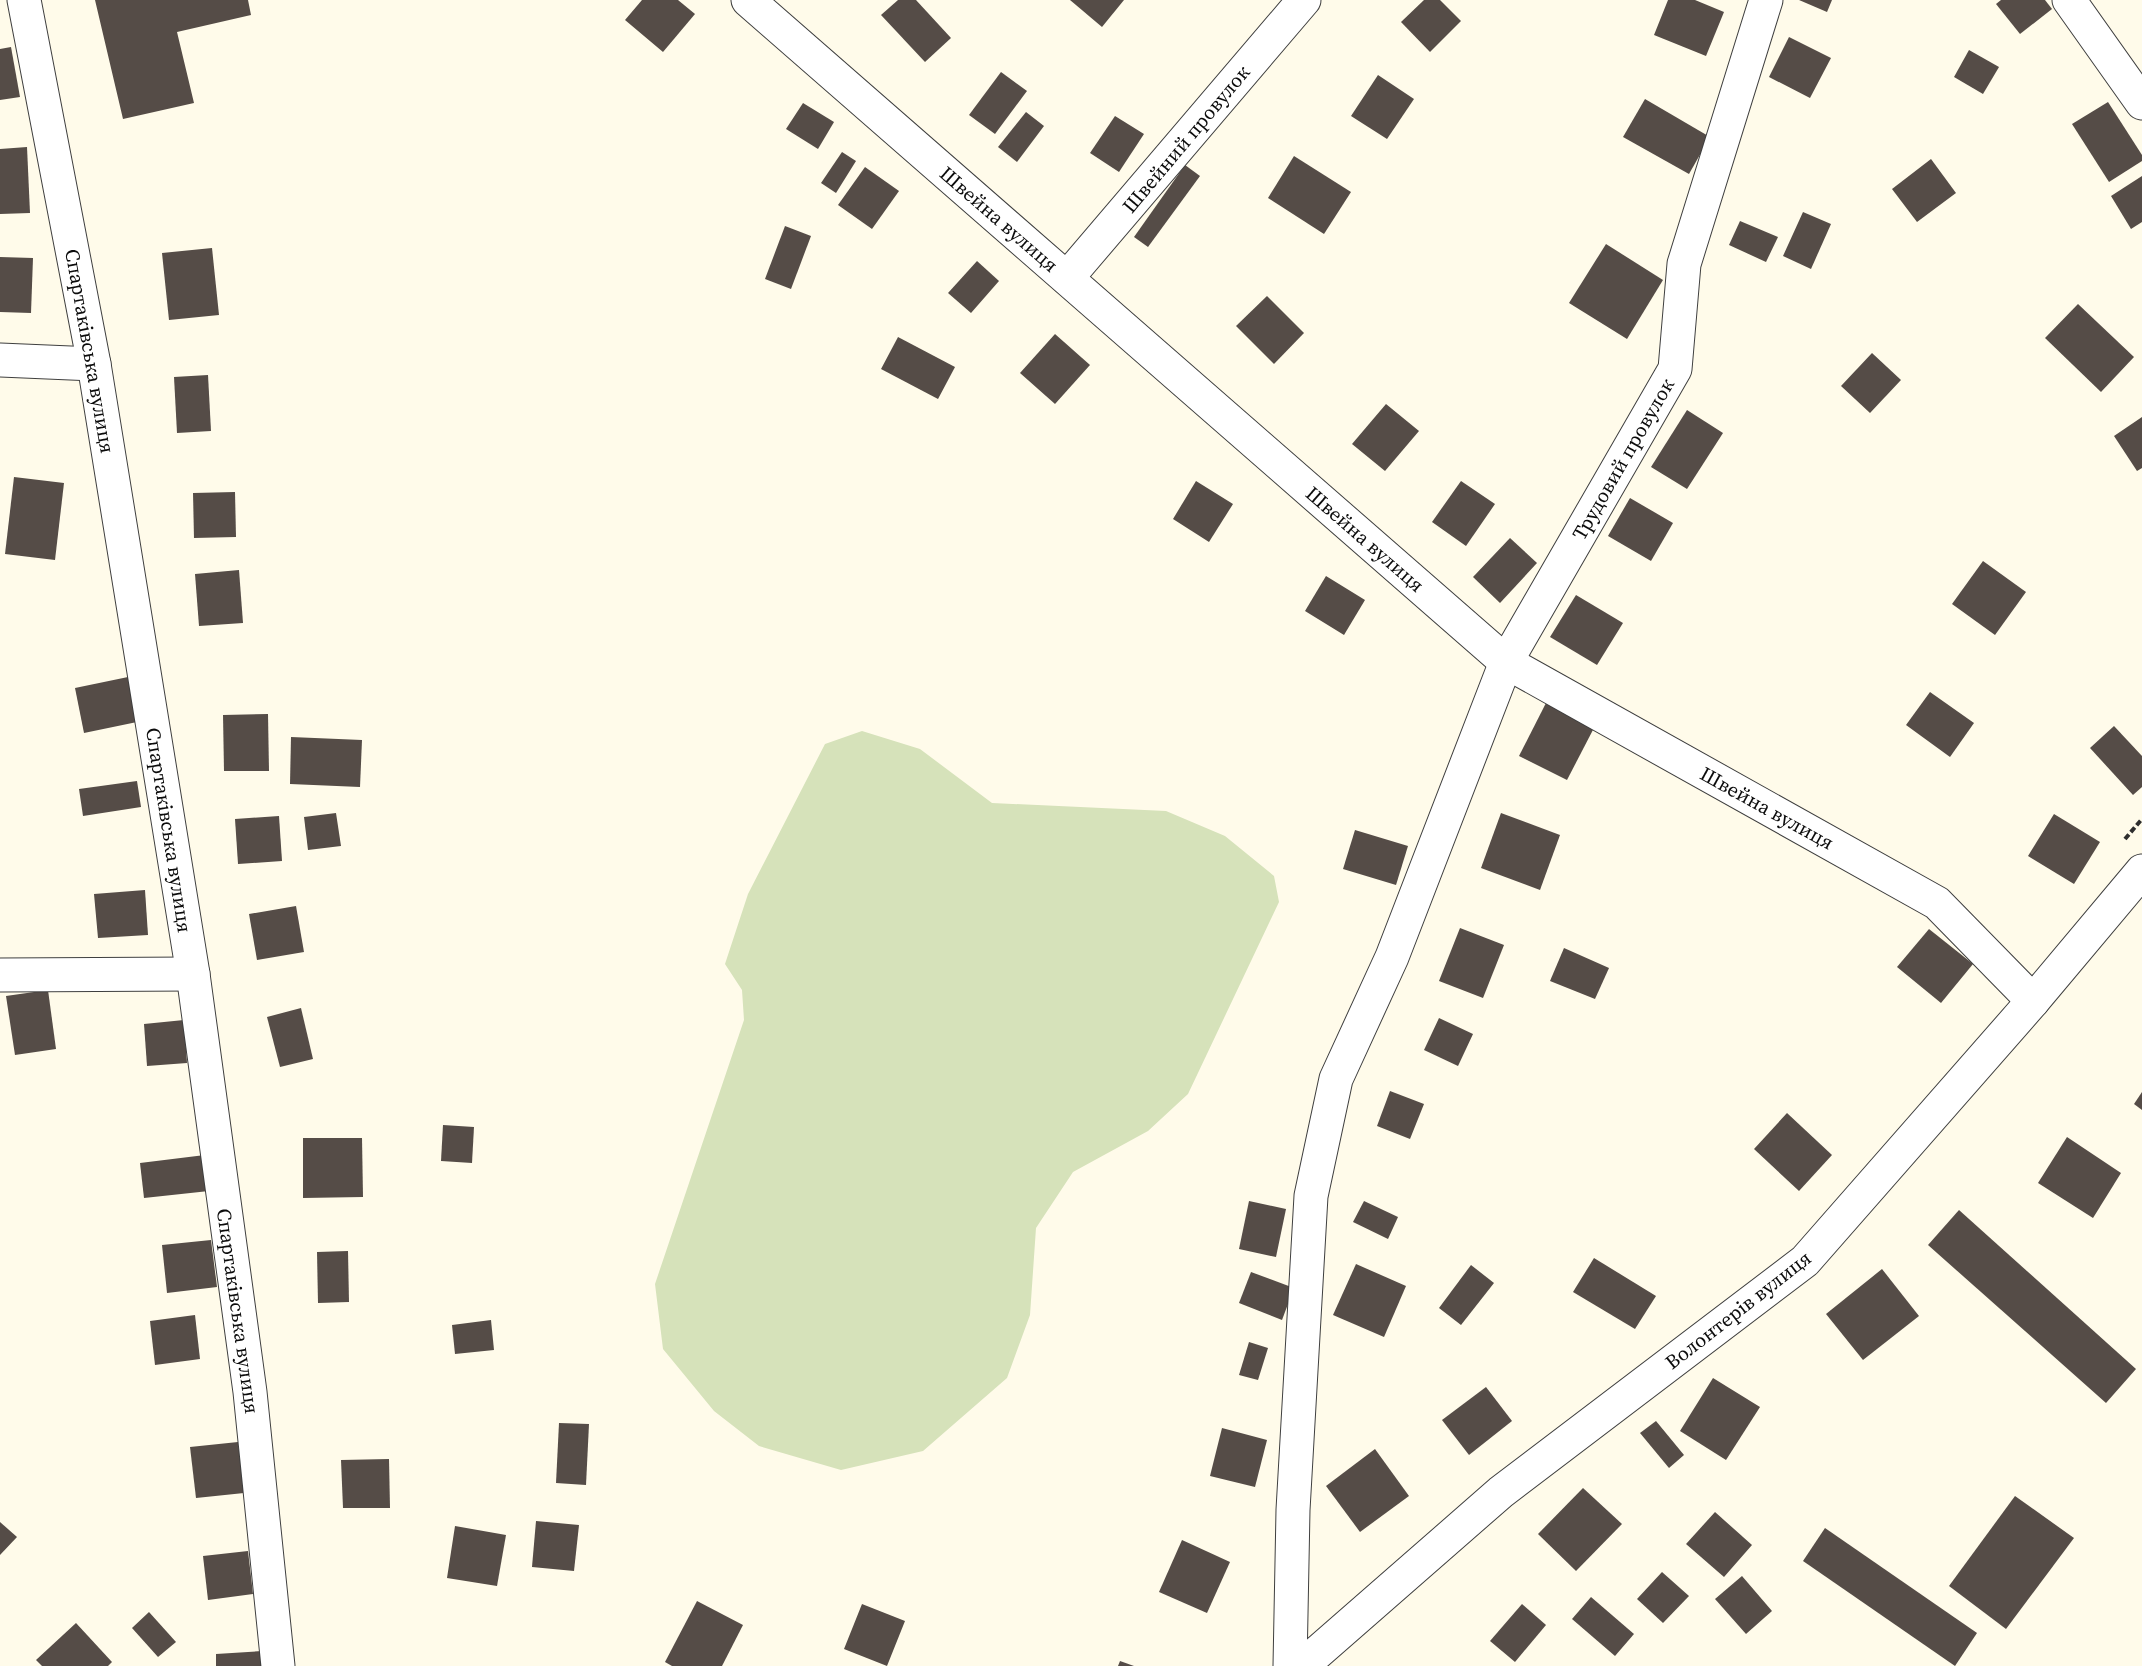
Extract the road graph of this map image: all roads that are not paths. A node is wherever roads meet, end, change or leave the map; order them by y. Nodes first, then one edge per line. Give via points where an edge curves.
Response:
1 (24, 0) edge
2 (748, 0) edge
3 (1304, 0) edge
4 (1766, 0) edge
5 (2069, 0) edge
6 (2142, 103) edge
7 (1067, 278) junction
8 (0, 360) edge
9 (94, 364) junction
10 (1506, 662) junction
11 (2142, 871) edge
12 (193, 974) junction
13 (0, 975) edge
14 (2033, 1001) junction
15 (278, 1666) edge
16 (1290, 1666) edge
17 (1302, 1666) edge

1 - 9 street, Спартаківська вулиця
2 - 7 street, Швейна вулиця
3 - 7 street, Швейний провулок
4 - 10 street, Трудовий провулок via 1684,264 1675,369
5 - 6 street
7 - 10 street, Швейна вулиця
8 - 9 street
9 - 12 street, Спартаківська вулиця
10 - 14 street, Швейна вулиця via 1937,903
10 - 16 street, Трудовий провулок via 1392,957 1336,1080 1311,1196 1293,1510
11 - 14 street, Волонтерів вулиця
12 - 13 street
12 - 15 street, Спартаківська вулиця via 250,1392
14 - 17 street, Волонтерів вулиця via 1805,1261 1501,1492

